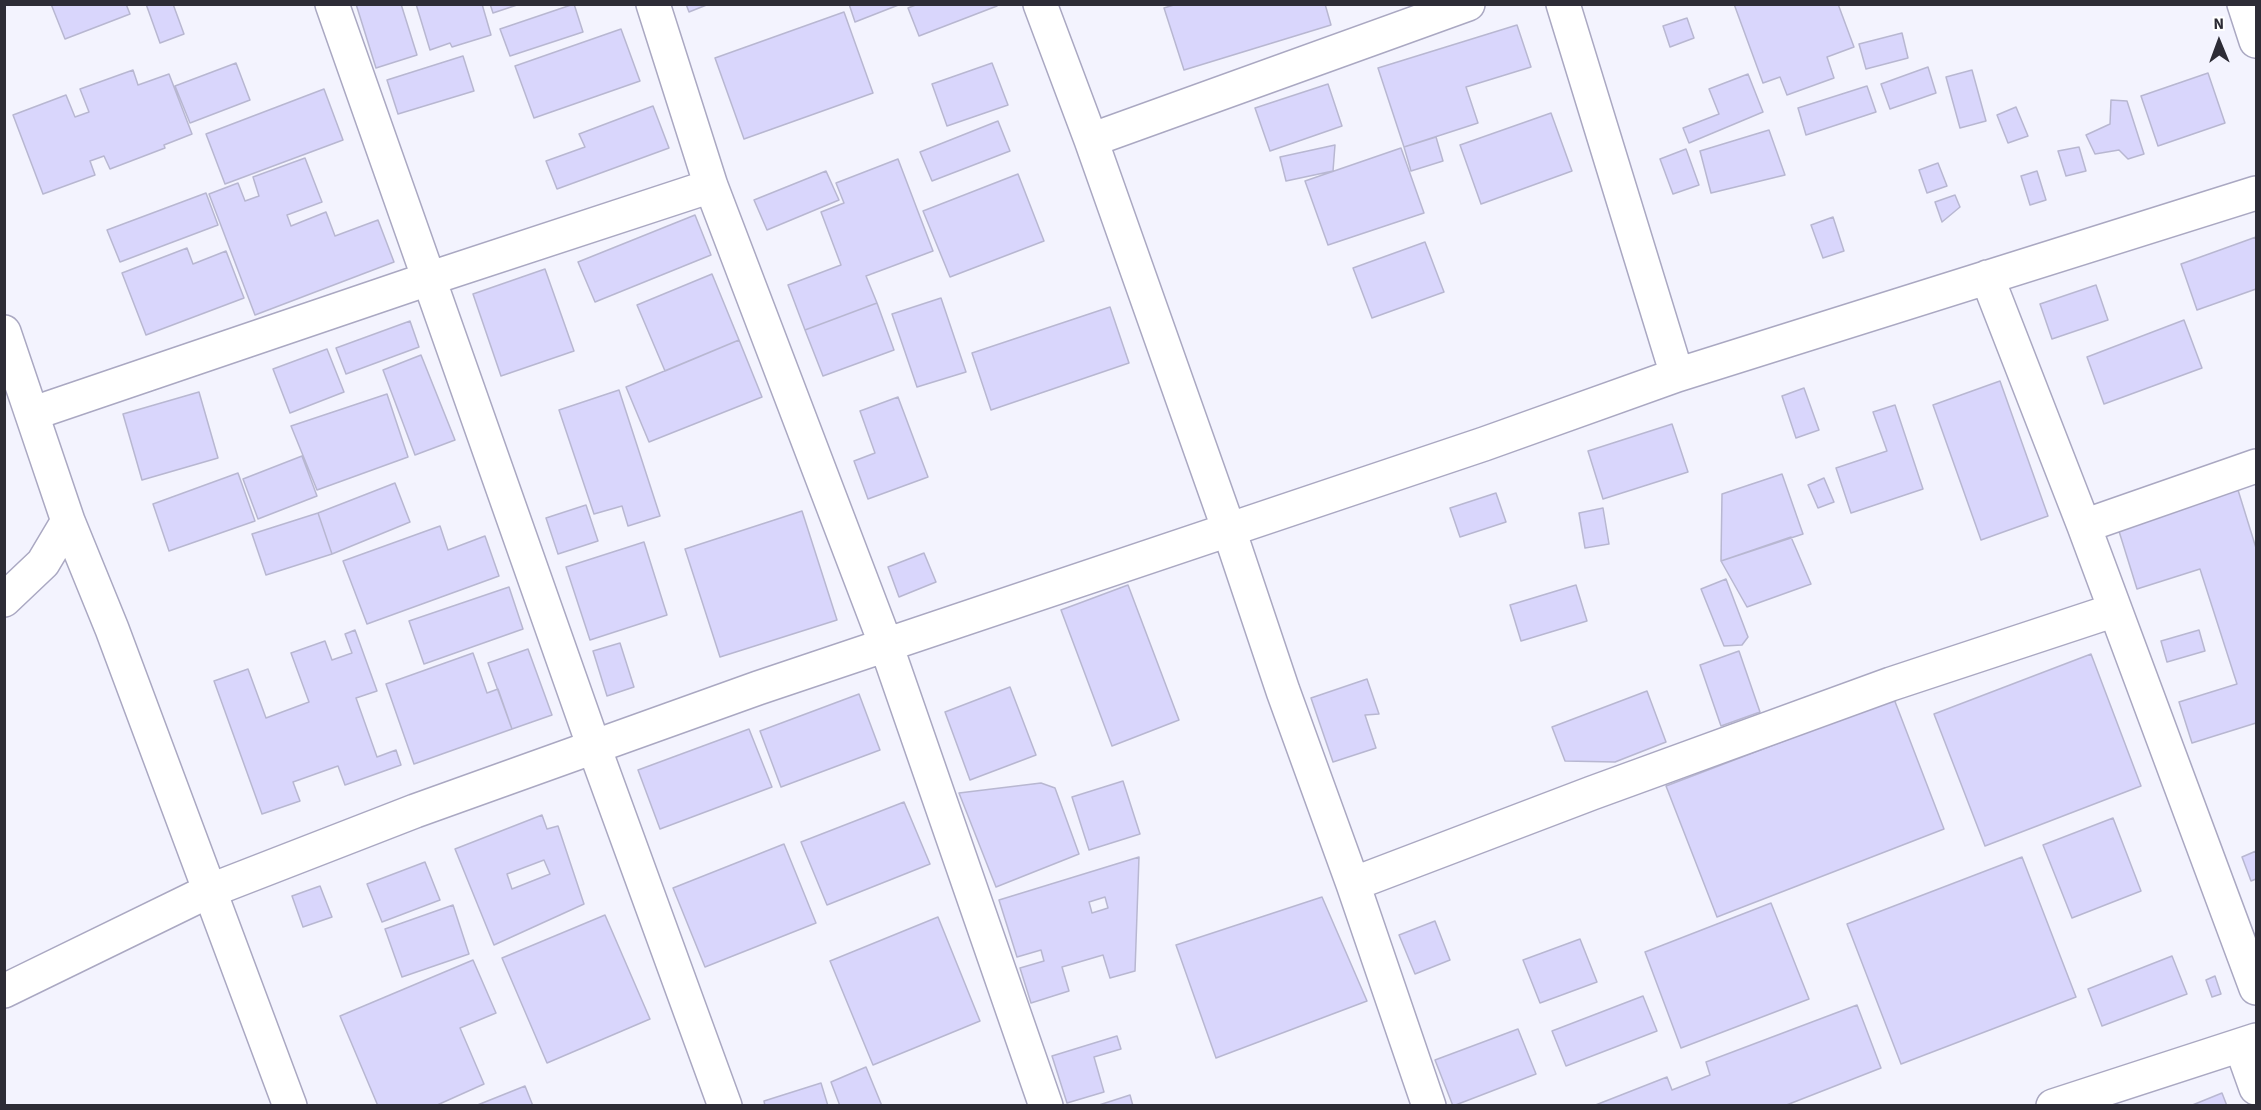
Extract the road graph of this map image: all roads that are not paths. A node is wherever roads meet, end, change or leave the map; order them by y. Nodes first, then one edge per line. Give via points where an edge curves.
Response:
1 (332, 4) edge
2 (653, 4) edge
3 (1040, 4) edge
4 (1468, 4) edge
5 (1563, 4) edge
6 (2244, 4) edge
7 (2256, 40) edge
8 (1091, 140) junction
9 (711, 186) junction
10 (2256, 194) edge
11 (1987, 277) junction
12 (428, 279) junction
13 (5, 334) edge
14 (1677, 375) junction
15 (34, 413) junction
16 (2256, 466) edge
17 (68, 521) junction
18 (2084, 526) junction
19 (1229, 530) junction
20 (4, 600) edge
21 (2115, 610) junction
22 (886, 645) junction
23 (594, 747) junction
24 (1353, 884) junction
25 (209, 891) junction
26 (2256, 988) edge
27 (4, 991) edge
28 (2249, 1043) edge
29 (2256, 1088) edge
30 (290, 1106) edge
31 (725, 1106) edge
32 (1046, 1106) edge
33 (1429, 1106) edge
34 (2053, 1106) edge

1 - 12 street
2 - 9 street
3 - 8 street
4 - 8 street
5 - 14 street
6 - 7 street
8 - 19 street
9 - 12 street
9 - 22 street
10 - 11 street
11 - 14 street
11 - 18 street
12 - 15 street
12 - 23 street
13 - 15 street
14 - 19 street
15 - 17 street
16 - 18 street
17 - 20 street via 43,563
17 - 25 street
18 - 21 street
19 - 22 street
19 - 24 street via 1282,691
21 - 24 street via 1891,684
21 - 26 street
22 - 23 street
22 - 32 street
23 - 25 street
23 - 31 street
24 - 33 street
25 - 27 street
25 - 30 street
28 - 29 street
28 - 34 street

